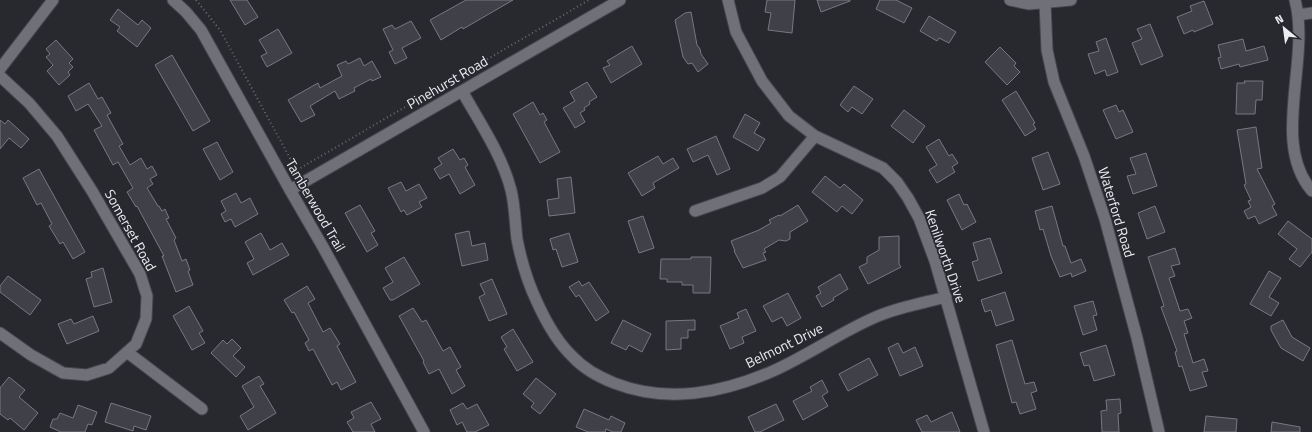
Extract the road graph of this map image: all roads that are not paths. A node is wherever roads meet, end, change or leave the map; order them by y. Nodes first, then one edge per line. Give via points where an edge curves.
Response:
1 (53, 0) edge
2 (173, 0) edge
3 (620, 0) edge
4 (728, 0) edge
5 (1010, 0) edge
6 (1071, 0) edge
7 (1295, 0) edge
8 (1045, 3) junction
9 (1312, 13) edge
10 (1298, 15) junction
11 (0, 69) edge
12 (0, 76) edge
13 (462, 91) junction
14 (815, 136) junction
15 (290, 190) junction
16 (1312, 191) edge
17 (695, 211) dead end
18 (946, 297) junction
19 (0, 333) edge
20 (127, 352) junction
21 (202, 409) dead end
22 (424, 432) edge
23 (984, 432) edge
24 (1159, 432) edge

1 - 11 street
2 - 15 street, Tamberwood Trail via 201,30
3 - 13 street, Pinehurst Road
4 - 14 street, Kenilworth Drive via 736,32 762,81 789,116
5 - 8 street via 1029,4
6 - 8 street
7 - 10 street
8 - 24 street, Waterford Road via 1047,50 1054,82 1084,156 1105,219
9 - 10 street
10 - 16 street via 1299,52 1292,117 1293,143 1297,165
12 - 20 street, Somerset Road via 29,103 57,136 140,274 147,296 146,319 136,344
13 - 15 street, Pinehurst Road
13 - 18 street, Belmont Drive via 504,167 512,192 518,241 536,301 554,335 573,358 599,377 626,388 654,394 686,395 720,390 773,371 879,315
14 - 17 street via 780,177 762,188
14 - 18 street, Kenilworth Drive via 882,168 897,182 920,218
15 - 22 street, Tamberwood Trail
18 - 23 street, Kenilworth Drive
19 - 20 street, Somerset Road via 63,373 87,375 109,368
20 - 21 street

